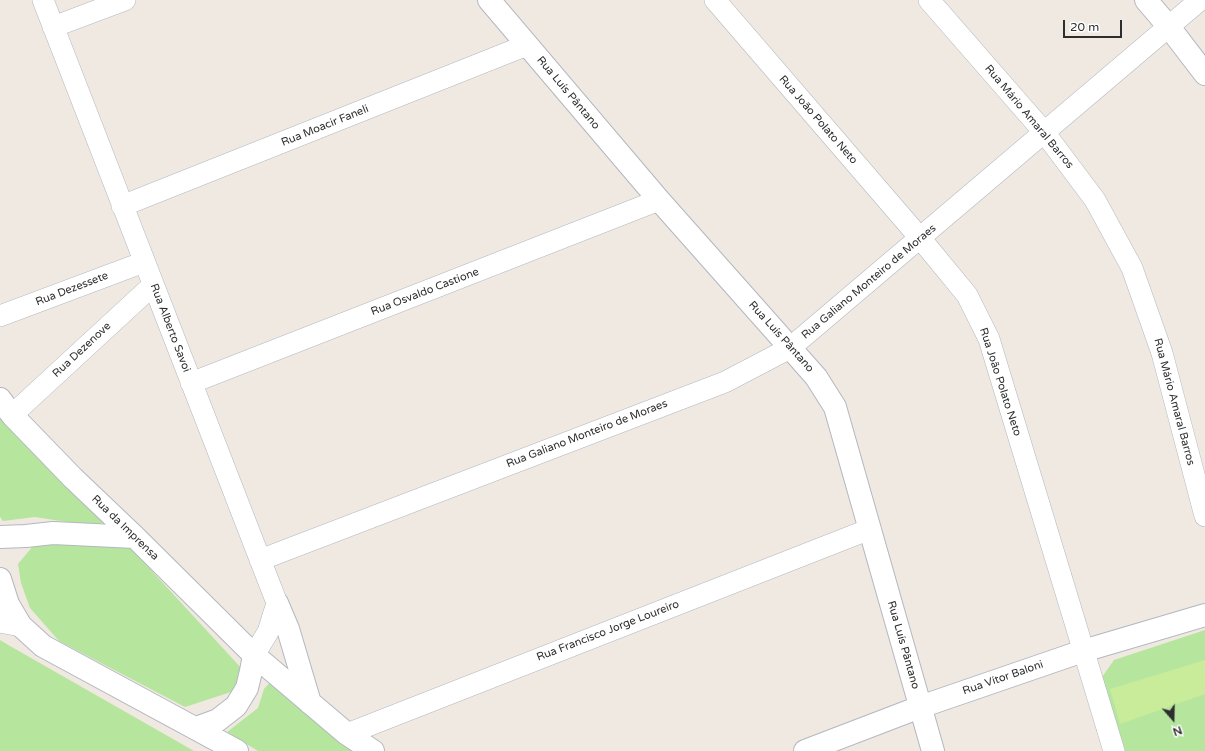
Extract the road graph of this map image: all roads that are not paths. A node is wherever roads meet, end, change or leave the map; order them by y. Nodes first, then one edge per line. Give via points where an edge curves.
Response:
1 (42, 0) edge
2 (125, 0) edge
3 (489, 0) edge
4 (715, 0) edge
5 (929, 0) edge
6 (1146, 0) edge
7 (1200, 0) edge
8 (53, 27) junction
9 (1169, 27) junction
10 (527, 45) junction
11 (1205, 74) edge
12 (1044, 132) junction
13 (659, 200) junction
14 (122, 206) junction
15 (920, 238) junction
16 (144, 262) junction
17 (153, 285) junction
18 (0, 316) edge
19 (790, 348) junction
20 (191, 383) junction
21 (6, 407) edge
22 (1205, 516) edge
23 (870, 529) junction
24 (0, 537) edge
25 (135, 537) junction
26 (260, 560) junction
27 (0, 579) edge
28 (277, 603) junction
29 (1205, 615) edge
30 (10, 624) edge
31 (1083, 651) junction
32 (254, 654) junction
33 (310, 703) junction
34 (920, 707) junction
35 (196, 728) junction
36 (347, 734) junction
37 (237, 751) edge
38 (373, 751) edge
39 (805, 751) edge
40 (933, 751) edge
41 (1114, 751) edge

1 - 8 street, Rua Alberto Savoi
2 - 8 street
3 - 10 street, Rua Luís Pântano
4 - 15 street, Rua João Polato Neto
5 - 12 street, Rua Mário Amaral Barros
6 - 9 street
7 - 9 street, Rua Galiano Monteiro de Moraes
8 - 14 street, Rua Alberto Savoi
9 - 11 street
9 - 12 street, Rua Galiano Monteiro de Moraes
10 - 13 street, Rua Luís Pântano
10 - 14 street, Rua Moacir Faneli
12 - 15 street, Rua Galiano Monteiro de Moraes
12 - 22 street, Rua Mário Amaral Barros via 1095,200 1132,268 1162,353
13 - 19 street, Rua Luís Pântano
13 - 20 street, Rua Osvaldo Castione
14 - 16 street, Rua Alberto Savoi
15 - 19 street, Rua Galiano Monteiro de Moraes
15 - 31 street, Rua João Polato Neto via 967,295 989,339
16 - 17 street, Rua Alberto Savoi
16 - 18 street, Rua Dezessete
17 - 20 street, Rua Alberto Savoi
17 - 21 street, Rua Dezenove
19 - 23 street, Rua Luís Pântano via 816,377 835,407
19 - 26 street, Rua Galiano Monteiro de Moraes via 725,382
20 - 26 street, Rua Alberto Savoi
21 - 25 street, Rua da Imprensa via 73,478
23 - 34 street, Rua Luís Pântano
23 - 36 street, Rua Francisco Jorge Loureiro
24 - 25 street via 53,533
25 - 32 street, Rua da Imprensa
26 - 28 street, Rua Alberto Savoi
27 - 30 street via 8,604
28 - 32 street via 268,632
28 - 33 street
29 - 31 street, Rua Vítor Baloni
30 - 35 street via 43,646
31 - 34 street, Rua Vítor Baloni
31 - 41 street, Rua João Polato Neto
32 - 33 street, Rua da Imprensa
32 - 35 street via 247,688 236,706 218,720
33 - 36 street, Rua da Imprensa
34 - 39 street, Rua Vítor Baloni
34 - 40 street, Rua Luís Pântano
35 - 37 street
36 - 38 street, Rua da Imprensa

